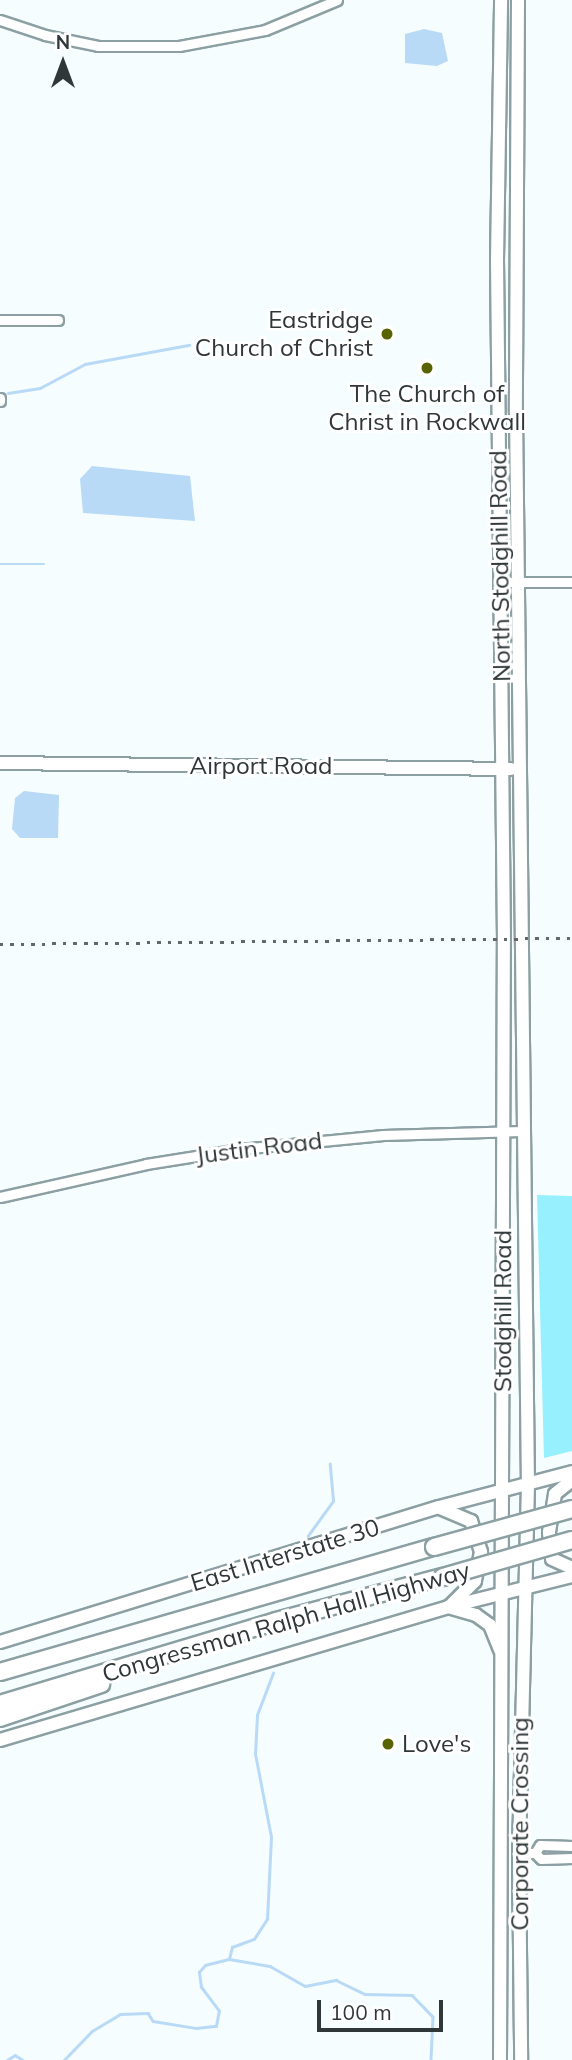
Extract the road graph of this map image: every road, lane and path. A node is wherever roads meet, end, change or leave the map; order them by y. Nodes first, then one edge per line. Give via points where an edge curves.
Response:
1 (337, 0) edge
2 (501, 0) edge
3 (519, 0) edge
4 (0, 20) edge
5 (0, 320) edge
6 (58, 320) dead end
7 (499, 582) junction
8 (518, 582) junction
9 (572, 582) edge
10 (0, 762) edge
11 (502, 769) junction
12 (521, 769) junction
13 (521, 1131) junction
14 (503, 1132) junction
15 (0, 1197) edge
16 (572, 1472) edge
17 (572, 1480) edge
18 (528, 1485) junction
19 (503, 1491) junction
20 (439, 1507) junction
21 (572, 1509) edge
22 (572, 1540) edge
23 (572, 1569) edge
24 (572, 1576) edge
25 (523, 1588) junction
26 (502, 1594) junction
27 (230, 1605) junction
28 (448, 1607) junction
29 (0, 1642) edge
30 (187, 1647) junction
31 (502, 1657) junction
32 (0, 1662) edge
33 (0, 1672) edge
34 (0, 1704) edge
35 (0, 1718) edge
36 (0, 1740) edge
37 (572, 1846) edge
38 (519, 1853) junction
39 (535, 1853) junction
40 (572, 1858) edge
41 (500, 2060) edge
42 (520, 2060) edge

1 - 4 street via 265,30 179,47 98,46
2 - 7 main road, North Stodghill Road via 497,66
3 - 8 main road, North Stodghill Road
5 - 6 street
7 - 8 street
7 - 11 main road, North Stodghill Road
8 - 9 street
8 - 12 main road, North Stodghill Road
10 - 11 main road, Airport Road
11 - 12 main road, Airport Road
11 - 14 main road, North Stodghill Road
12 - 13 main road, North Stodghill Road
13 - 14 street, Justin Road
13 - 18 main road, Stodghill Road
14 - 15 street, Justin Road via 383,1135 240,1149 146,1164
14 - 19 main road, Stodghill Road
16 - 18 main road, East Interstate 30
17 - 23 main road via 555,1494 549,1532 552,1559
18 - 19 main road, East Interstate 30
18 - 25 main road, Stodghill Road
19 - 20 main road, East Interstate 30
19 - 26 main road, Stodghill Road
20 - 28 main road via 471,1521 481,1552 475,1581
20 - 29 main road, East Interstate 30
21 - 27 highway, Congressman Ralph Hall Highway, bridge
22 - 30 highway, Congressman Ralph Hall Highway, bridge
24 - 25 main road
25 - 26 main road
25 - 38 main road, Corporate Crossing
26 - 28 main road
26 - 31 main road, Corporate Crossing
27 - 32 highway via 181,1613
27 - 33 highway, Congressman Ralph Hall Highway
28 - 31 main road via 476,1615 490,1625
28 - 36 main road
30 - 34 highway, Congressman Ralph Hall Highway
30 - 35 highway via 155,1664
31 - 41 main road, Corporate Crossing
37 - 39 street via 540,1845
38 - 39 street
38 - 42 main road, Corporate Crossing
39 - 40 street via 541,1859

